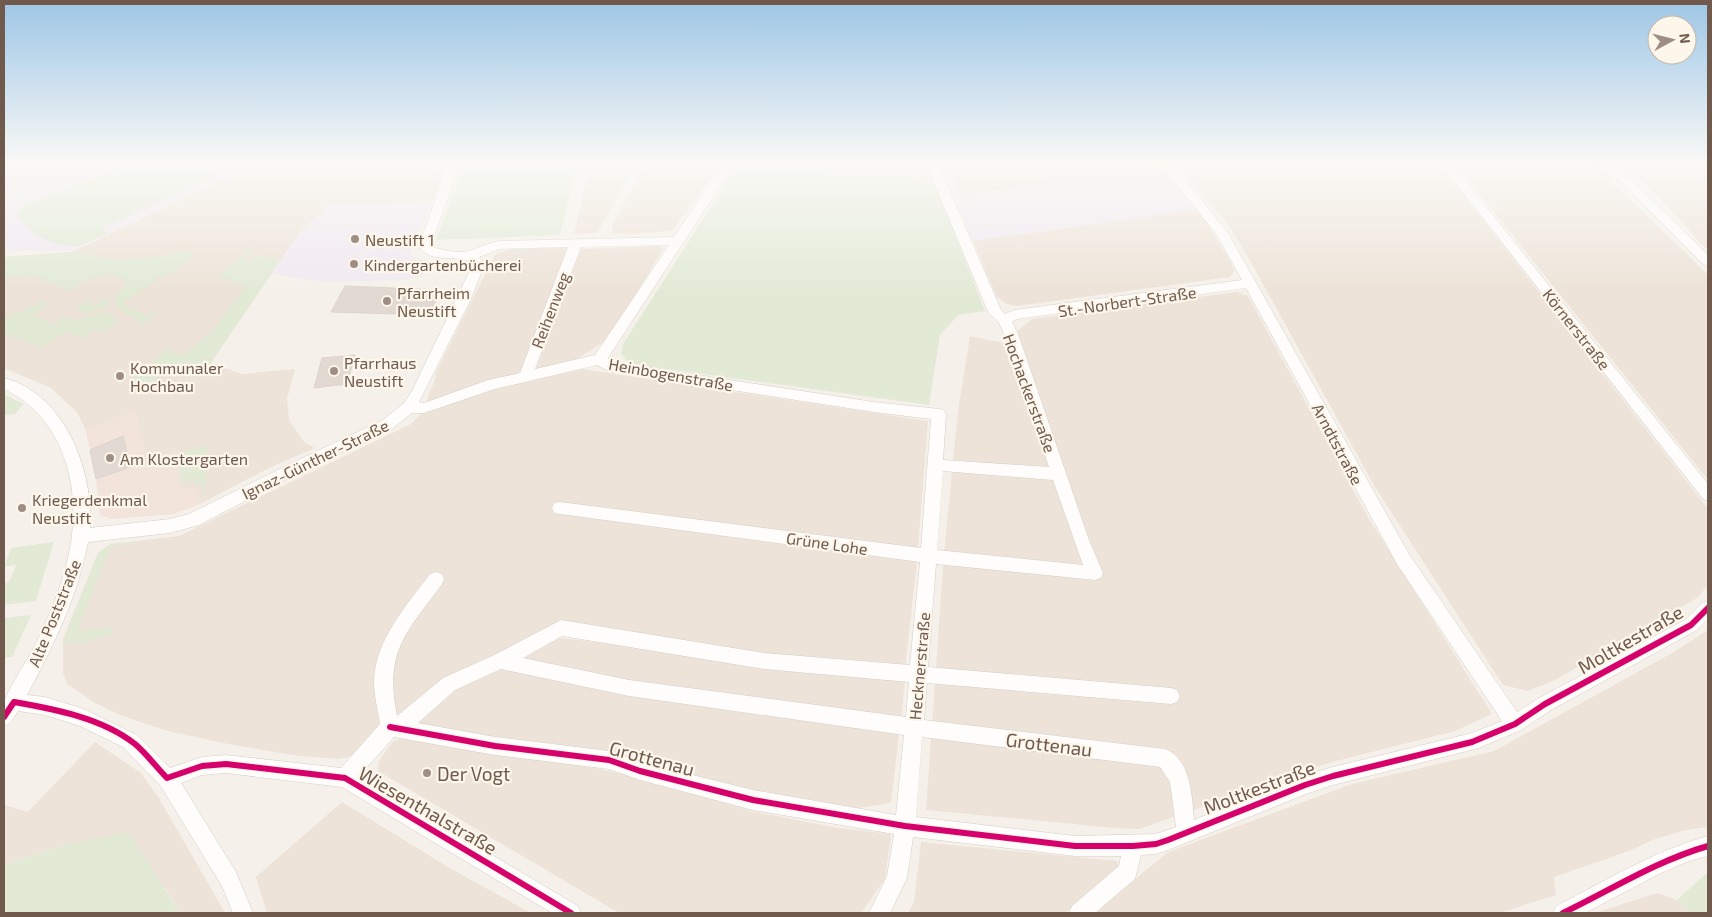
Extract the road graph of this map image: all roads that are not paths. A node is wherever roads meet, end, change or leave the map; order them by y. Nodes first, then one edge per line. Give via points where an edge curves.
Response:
1 (439, 206) edge
2 (700, 206) edge
3 (950, 206) edge
4 (1200, 206) edge
5 (1479, 206) edge
6 (1651, 206) edge
7 (677, 241) junction
8 (576, 243) junction
9 (470, 256) junction
10 (1708, 262) edge
11 (1251, 283) junction
12 (1004, 320) junction
13 (600, 359) junction
14 (525, 377) junction
15 (4, 382) edge
16 (409, 408) junction
17 (939, 414) joint
18 (936, 465) junction
19 (1058, 474) junction
20 (1708, 495) edge
21 (560, 508) dead end
22 (82, 536) junction
23 (929, 556) junction
24 (1094, 573) joint
25 (436, 579) dead end
26 (1708, 608) edge
27 (500, 661) junction
28 (919, 674) junction
29 (1170, 696) dead end
30 (9, 709) edge
31 (1515, 724) junction
32 (390, 727) junction
33 (914, 727) junction
34 (167, 778) junction
35 (345, 778) junction
36 (905, 826) junction
37 (1186, 831) junction
38 (1133, 846) junction
39 (1708, 846) edge
40 (243, 913) edge
41 (571, 913) edge
42 (879, 913) edge
43 (1079, 913) edge
44 (1563, 913) edge

1 - 9 street via 425,246 433,253
2 - 7 street
3 - 12 street, Hochackerstraße via 995,312
4 - 11 street, Arndtstraße via 1222,233
5 - 20 street, Körnerstraße
6 - 10 street
7 - 8 street
7 - 13 street
8 - 9 street via 499,245
8 - 14 street, Reihenweg
9 - 16 street, Ignaz-Günther-Straße via 477,261 476,274
11 - 12 street, St.-Norbert-Straße via 1014,315
11 - 31 street, Arndtstraße via 1404,559
12 - 19 street, Hochackerstraße
13 - 14 street, Heinbogenstraße
13 - 17 street, Heinbogenstraße via 608,366 864,406
14 - 16 street, Heinbogenstraße via 493,384 424,408
15 - 22 street, Alte Poststraße via 42,406 58,426 72,457 81,490
16 - 22 street, Ignaz-Günther-Straße via 384,426 193,520 170,526
17 - 18 street, Hecknerstraße
18 - 19 street
18 - 23 street, Hecknerstraße
19 - 24 street, Hochackerstraße
21 - 23 street, Grüne Lohe
22 - 30 street, Alte Poststraße via 60,606
23 - 24 street, Grüne Lohe
23 - 28 street, Hecknerstraße
25 - 32 street via 398,632 386,659 383,681
26 - 31 street, Moltkestraße via 1691,625 1545,704
27 - 28 street via 562,628 764,661
27 - 32 street via 449,684 407,720
27 - 33 street, Grottenau via 629,688
28 - 29 street
28 - 33 street, Hecknerstraße
30 - 34 street via 45,706 84,718 130,741
31 - 37 street, Moltkestraße via 1472,742 1333,776
32 - 35 street
32 - 36 street, Grottenau via 495,746 609,760 753,800
33 - 36 street, Hecknerstraße
33 - 37 street, Grottenau via 1165,758 1178,775
34 - 35 street, Wiesenthalstraße via 202,766 226,764
34 - 40 street via 229,879
35 - 41 street, Wiesenthalstraße
36 - 38 street, Moltkestraße via 1075,846
36 - 42 street, Hecknerstraße via 897,878
37 - 38 street, Moltkestraße via 1156,844
38 - 43 street via 1128,872
39 - 44 street via 1650,866

